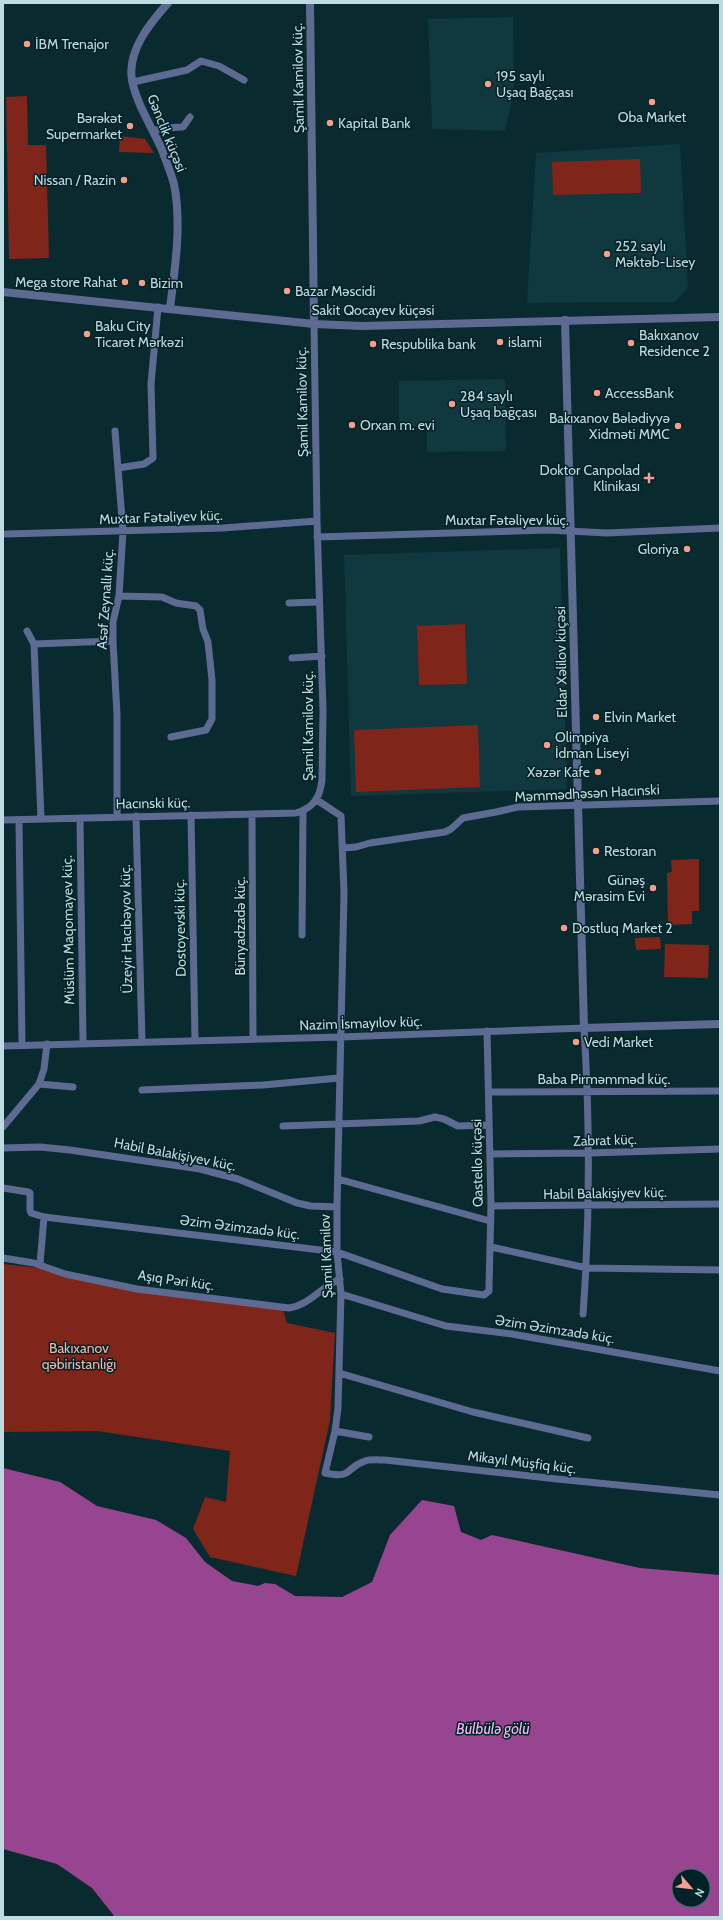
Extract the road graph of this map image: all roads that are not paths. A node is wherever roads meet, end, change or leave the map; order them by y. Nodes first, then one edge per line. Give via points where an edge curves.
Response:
1 (168, 3) edge
2 (310, 3) edge
3 (244, 80) dead end
4 (132, 82) junction
5 (190, 117) dead end
6 (153, 131) junction
7 (3, 292) edge
8 (158, 307) junction
9 (170, 308) junction
10 (720, 317) edge
11 (565, 320) junction
12 (314, 324) junction
13 (115, 431) dead end
14 (118, 468) junction
15 (317, 521) junction
16 (720, 528) edge
17 (123, 531) junction
18 (571, 532) junction
19 (6, 534) dead end
20 (318, 537) junction
21 (119, 596) junction
22 (319, 602) junction
23 (289, 603) dead end
24 (27, 631) dead end
25 (113, 641) junction
26 (34, 644) junction
27 (322, 656) junction
28 (292, 658) dead end
29 (171, 737) dead end
30 (317, 800) junction
31 (720, 801) edge
32 (578, 805) junction
33 (303, 811) junction
34 (252, 814) junction
35 (191, 815) junction
36 (136, 816) junction
37 (117, 817) junction
38 (80, 818) junction
39 (41, 819) junction
40 (3, 820) edge
41 (19, 820) junction
42 (343, 848) junction
43 (302, 935) dead end
44 (720, 1024) edge
45 (584, 1028) junction
46 (487, 1032) junction
47 (341, 1037) junction
48 (253, 1039) junction
49 (195, 1040) junction
50 (142, 1041) junction
51 (83, 1043) junction
52 (47, 1044) junction
53 (22, 1045) junction
54 (3, 1046) edge
55 (339, 1078) junction
56 (40, 1084) junction
57 (73, 1087) dead end
58 (142, 1090) dead end
59 (720, 1091) edge
60 (488, 1092) junction
61 (588, 1093) junction
62 (340, 1123) junction
63 (489, 1125) junction
64 (283, 1126) dead end
65 (3, 1127) edge
66 (3, 1148) edge
67 (720, 1149) edge
68 (589, 1153) junction
69 (490, 1154) junction
70 (338, 1179) junction
71 (3, 1188) edge
72 (720, 1204) edge
73 (491, 1206) junction
74 (588, 1206) junction
75 (337, 1207) junction
76 (44, 1217) junction
77 (490, 1221) junction
78 (491, 1247) junction
79 (337, 1252) junction
80 (3, 1258) edge
81 (40, 1264) junction
82 (587, 1268) junction
83 (720, 1270) edge
84 (340, 1279) junction
85 (341, 1294) junction
86 (487, 1294) joint
87 (583, 1314) dead end
88 (720, 1371) edge
89 (339, 1373) junction
90 (335, 1431) junction
91 (369, 1438) dead end
92 (588, 1438) dead end
93 (325, 1473) joint
94 (720, 1495) edge

1 - 4 street, Gənclik küçəsi via 148,28 137,48
2 - 12 street, Şamil Kamilov küç.
3 - 4 street via 204,61 187,70
4 - 6 street, Gənclik küçəsi
5 - 6 street via 183,127
6 - 9 street, Gənclik küçəsi via 170,173 176,198 176,252
7 - 8 street, Sakit Qocayev küçəsi
8 - 9 street, Sakit Qocayev küçəsi
8 - 14 street via 151,384 153,458 144,464
9 - 12 street, Sakit Qocayev küçəsi
10 - 11 street, Sakit Qocayev küçəsi
11 - 12 street, Sakit Qocayev küçəsi via 362,326
11 - 18 street, Eldar Xəlilov küçəsi
12 - 15 street, Şamil Kamilov küç.
13 - 14 street, Asəf Zeynallı küç.
14 - 17 street, Asəf Zeynallı küç.
15 - 17 street, Muxtar Fətəliyev küç. via 223,528
15 - 20 street, Şamil Kamilov küç.
16 - 18 street, Muxtar Fətəliyev küç.
17 - 19 street, Muxtar Fətəliyev küç.
17 - 21 street, Asəf Zeynallı küç.
18 - 20 street, Muxtar Fətəliyev küç. via 549,530
18 - 32 street, Eldar Xəlilov küçəsi
20 - 22 street, Şamil Kamilov küç.
21 - 25 street, Asəf Zeynallı küç. via 113,622
21 - 29 street via 162,597 176,603 196,606 200,610 208,642 212,719 206,730
22 - 23 street
22 - 27 street, Şamil Kamilov küç.
24 - 26 street
25 - 26 street
25 - 37 street, Asəf Zeynallı küç. via 117,715
26 - 39 street
27 - 28 street
27 - 30 street, Şamil Kamilov küç. via 321,791
30 - 33 street, Şamil Kamilov küç.
30 - 42 street, Şamil Kamilov küç. via 342,816
31 - 32 street, Məmmədhəsən Hacınski
32 - 42 street, Məmmədhəsən Hacınski via 518,806 462,818 445,832
32 - 45 street, Eldar Xəlilov küçəsi
33 - 34 street, Hacınski küç.
33 - 43 street
34 - 35 street, Hacınski küç.
34 - 48 street, Bünyadzadə küç.
35 - 36 street, Hacınski küç.
35 - 49 street, Dostoyevski küç.
36 - 37 street, Hacınski küç.
36 - 50 street, Üzeyir Hacıbəyov küç.
37 - 38 street, Hacınski küç.
38 - 39 street, Hacınski küç.
38 - 51 street, Müslüm Maqomayev küç.
39 - 41 street, Hacınski küç.
40 - 41 street, Hacınski küç.
41 - 53 street
42 - 47 street, Şamil Kamilov küç.
44 - 45 street, Nazim İsmayılov küç.
45 - 46 street, Nazim İsmayılov küç.
45 - 61 street
46 - 47 street, Nazim İsmayılov küç.
46 - 60 street, Qastello küçəsi
47 - 48 street, Nazim İsmayılov küç.
47 - 55 street, Şamil Kamilov
48 - 49 street, Nazim İsmayılov küç.
49 - 50 street, Nazim İsmayılov küç.
50 - 51 street, Nazim İsmayılov küç.
51 - 52 street, Nazim İsmayılov küç.
52 - 53 street, Nazim İsmayılov küç.
52 - 56 street
53 - 54 street, Nazim İsmayılov küç.
55 - 58 street via 263,1085
55 - 62 street, Şamil Kamilov
56 - 57 street
56 - 65 street
59 - 61 street, Baba Pirməmməd küç.
60 - 61 street, Baba Pirməmməd küç.
60 - 63 street, Qastello küçəsi
61 - 68 street
62 - 63 street via 420,1122 435,1117 458,1126
62 - 64 street
62 - 70 street, Şamil Kamilov
63 - 69 street, Qastello küçəsi
66 - 75 street, Habil Balakişiyev küç. via 40,1147 70,1150 200,1169 238,1179 311,1206
67 - 68 street, Zabrat küç.
68 - 69 street, Zabrat küç.
68 - 74 street
69 - 73 street, Qastello küçəsi
70 - 75 street, Şamil Kamilov
70 - 77 street
71 - 76 street via 28,1192 30,1210 33,1214
72 - 74 street, Habil Balakişiyev küç.
73 - 74 street, Habil Balakişiyev küç.
73 - 77 street, Qastello küçəsi
74 - 82 street
75 - 79 street, Şamil Kamilov
76 - 79 street, Əzim Əzimzadə küç.
76 - 81 street
77 - 78 street, Qastello küçəsi
78 - 82 street
78 - 86 street, Qastello küçəsi
79 - 84 street, Şamil Kamilov
79 - 86 street, Əzim Əzimzadə küç. via 442,1289
80 - 81 street, Aşıq Pəri küç.
81 - 84 street, Aşıq Pəri küç. via 65,1274 138,1288 289,1308 308,1302 331,1283
82 - 83 street
82 - 87 street
84 - 85 street, Şamil Kamilov
85 - 88 street, Əzim Əzimzadə küç. via 446,1326 512,1334
85 - 89 street, Şamil Kamilov
89 - 90 street, Şamil Kamilov
89 - 92 street via 473,1412
90 - 91 street
90 - 93 street, Şamil Kamilov
93 - 94 street, Mikayıl Müşfiq küç. via 340,1476 367,1460 385,1460 557,1480

